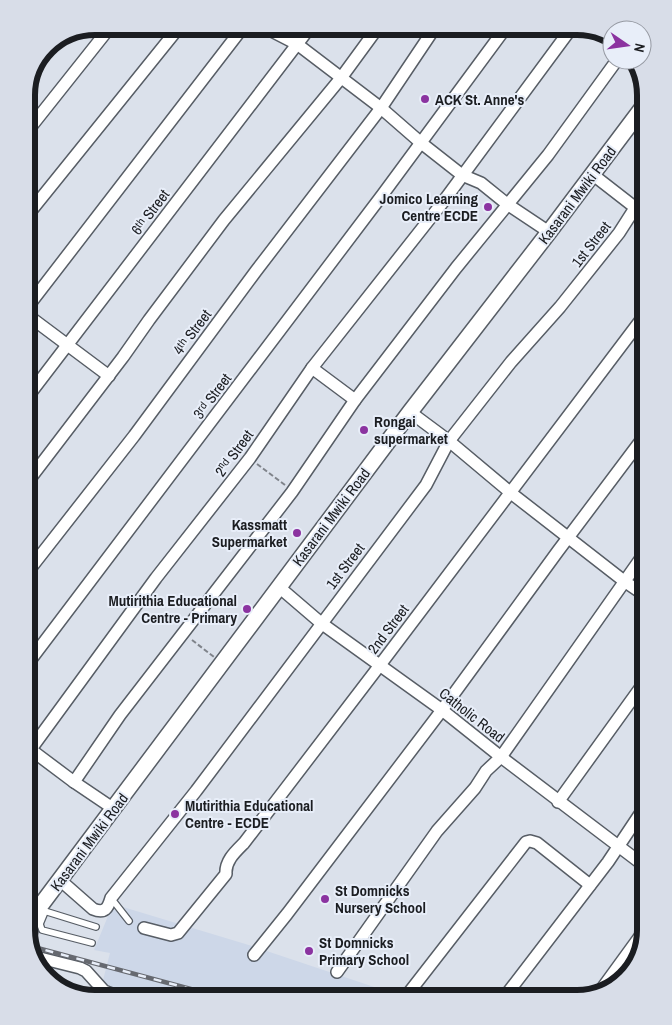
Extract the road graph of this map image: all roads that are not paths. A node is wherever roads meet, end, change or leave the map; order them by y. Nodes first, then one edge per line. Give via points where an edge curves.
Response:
1 (102, 35) edge
2 (173, 35) edge
3 (237, 35) edge
4 (280, 35) edge
5 (304, 35) edge
6 (372, 35) edge
7 (430, 35) edge
8 (500, 35) edge
9 (565, 35) edge
10 (297, 44) junction
11 (610, 70) edge
12 (341, 78) junction
13 (381, 108) junction
14 (637, 115) edge
15 (35, 121) edge
16 (420, 142) junction
17 (592, 174) junction
18 (462, 175) junction
19 (507, 204) junction
20 (35, 206) edge
21 (635, 208) joint
22 (549, 232) junction
23 (35, 297) edge
24 (35, 320) edge
25 (637, 325) edge
26 (68, 344) junction
27 (312, 368) junction
28 (109, 376) junction
29 (35, 386) edge
30 (355, 400) junction
31 (410, 412) junction
32 (449, 441) junction
33 (637, 446) edge
34 (35, 472) edge
35 (511, 493) junction
36 (570, 537) junction
37 (35, 562) edge
38 (637, 563) edge
39 (624, 581) junction
40 (279, 587) junction
41 (637, 590) edge
42 (321, 623) junction
43 (35, 654) edge
44 (380, 666) junction
45 (637, 692) edge
46 (442, 710) junction
47 (35, 740) edge
48 (35, 753) edge
49 (501, 757) junction
50 (74, 782) junction
51 (558, 802) junction
52 (114, 809) junction
53 (637, 818) edge
54 (618, 846) junction
55 (637, 861) edge
56 (60, 880) junction
57 (590, 885) junction
58 (112, 898) junction
59 (35, 903) edge
60 (42, 910) junction
61 (35, 916) edge
62 (129, 921) dead end
63 (96, 927) dead end
64 (144, 928) dead end
65 (635, 943) edge
66 (92, 944) dead end
67 (254, 954) dead end
68 (42, 959) edge
69 (337, 972) dead end
70 (607, 982) edge
71 (103, 990) edge
72 (411, 990) edge
73 (510, 990) edge

1 - 15 street
2 - 20 street
3 - 23 street
4 - 10 street
5 - 10 street, 6ᵗʰ Street
6 - 12 street
7 - 13 street, 4ᵗʰ Street
8 - 16 street, 3ʳᵈ Street
9 - 18 street, 2ⁿᵈ Street
10 - 12 street
10 - 26 street, 6ᵗʰ Street
11 - 19 street via 548,155
12 - 13 street
12 - 28 street via 224,220
13 - 16 street
13 - 37 street, 4ᵗʰ Street
14 - 17 main road, Kasarani Mwiki Road
16 - 18 street
16 - 43 street, 3ʳᵈ Street
17 - 21 street
17 - 22 main road, Kasarani Mwiki Road
18 - 19 street via 481,183
18 - 27 street, 2ⁿᵈ Street
19 - 22 street
19 - 30 street
21 - 32 street, 1st Street via 620,234 510,362
22 - 31 main road, Kasarani Mwiki Road
24 - 26 street
25 - 35 street, 2nd Street
26 - 28 street
26 - 29 street, 6ᵗʰ Street
27 - 30 street
27 - 47 street, 2ⁿᵈ Street via 250,458
28 - 34 street
30 - 50 street via 292,492 120,715
31 - 32 street
31 - 40 main road, Kasarani Mwiki Road
32 - 35 street
32 - 42 street, 1st Street via 426,485
33 - 36 street
35 - 36 street
35 - 44 street, 2nd Street
36 - 39 street
36 - 46 street
38 - 39 street
39 - 41 street
39 - 49 street
40 - 42 street, Catholic Road
40 - 52 main road, Kasarani Mwiki Road
42 - 44 street, Catholic Road
42 - 58 street, 1st Street
44 - 46 street, Catholic Road
44 - 64 street, 2nd Street via 232,855 225,867 226,874 178,933 171,935
45 - 51 street
46 - 49 street, Catholic Road
46 - 67 street via 288,914
48 - 50 street
49 - 51 street, Catholic Road
49 - 69 street via 437,832
50 - 52 street
51 - 54 street, Catholic Road
52 - 56 main road, Kasarani Mwiki Road
53 - 54 street
54 - 55 street, Catholic Road
54 - 57 street
56 - 58 street, 1st Street via 98,911 109,908
56 - 60 main road, Kasarani Mwiki Road
57 - 72 street via 537,843 526,842
57 - 73 street
58 - 62 lane
59 - 60 lane
60 - 61 main road, Kasarani Mwiki Road
60 - 63 lane
60 - 66 lane via 42,930
65 - 70 street
68 - 71 street via 86,971

